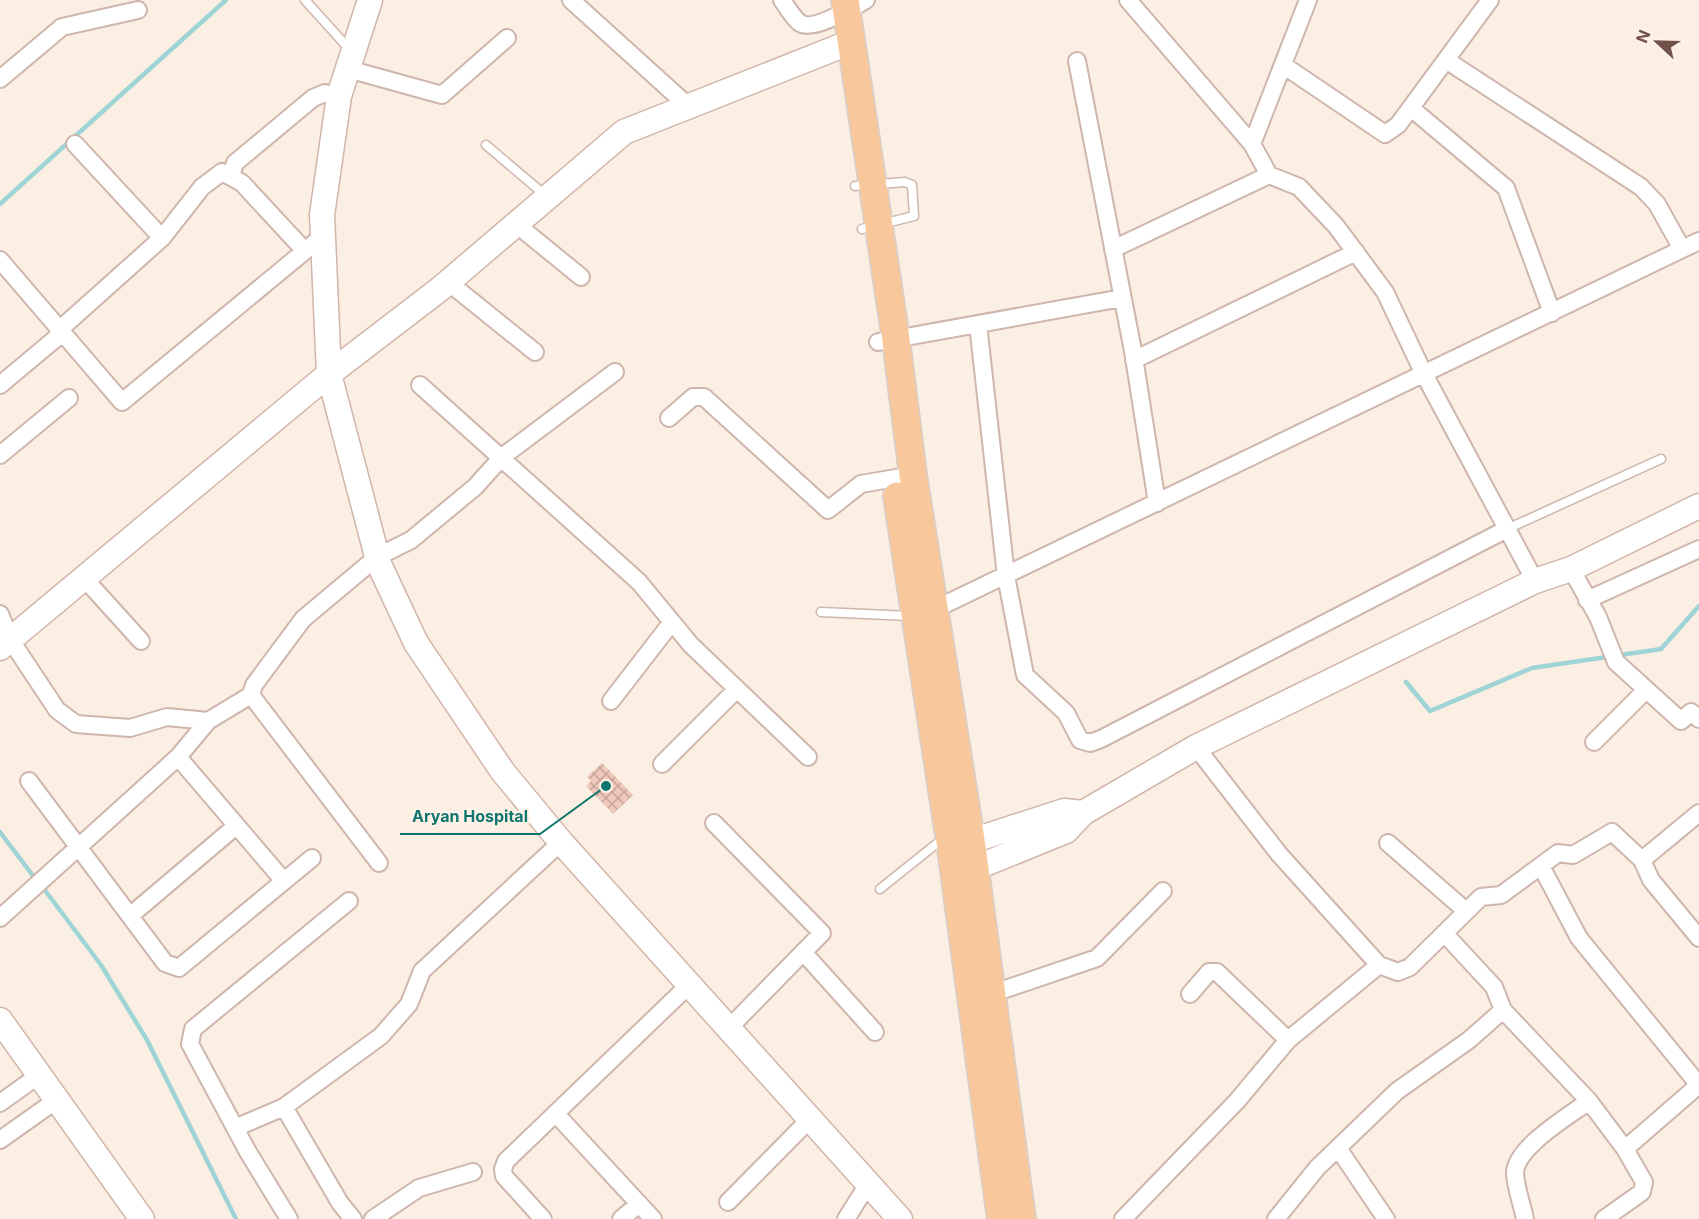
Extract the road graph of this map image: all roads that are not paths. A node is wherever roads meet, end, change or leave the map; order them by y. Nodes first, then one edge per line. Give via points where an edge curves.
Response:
1 (305, 0) edge
2 (370, 0) edge
3 (571, 0) edge
4 (782, 0) edge
5 (1128, 0) edge
6 (1308, 0) edge
7 (1490, 0) edge
8 (845, 6) edge
9 (138, 10) dead end
10 (507, 38) dead end
11 (844, 44) junction
12 (1446, 60) junction
13 (351, 61) junction
14 (1077, 62) dead end
15 (1283, 65) junction
16 (0, 80) edge
17 (339, 96) junction
18 (688, 106) junction
19 (1411, 108) junction
20 (75, 144) dead end
21 (1252, 144) junction
22 (486, 145) dead end
23 (1269, 175) junction
24 (231, 176) junction
25 (864, 185) junction
26 (548, 197) junction
27 (516, 224) junction
28 (871, 228) junction
29 (162, 238) junction
30 (1699, 241) edge
31 (314, 243) junction
32 (1113, 249) junction
33 (1682, 249) junction
34 (1356, 252) junction
35 (0, 260) edge
36 (581, 277) dead end
37 (448, 282) junction
38 (1122, 298) junction
39 (1552, 313) junction
40 (978, 324) junction
41 (60, 332) junction
42 (887, 341) junction
43 (535, 352) dead end
44 (1134, 360) junction
45 (615, 372) dead end
46 (329, 374) junction
47 (1424, 375) junction
48 (0, 385) edge
49 (420, 385) dead end
50 (69, 398) dead end
51 (669, 418) dead end
52 (0, 456) edge
53 (502, 458) junction
54 (1661, 459) dead end
55 (904, 476) junction
56 (1156, 503) junction
57 (1699, 506) edge
58 (1507, 529) junction
59 (1699, 549) edge
60 (377, 557) junction
61 (1571, 569) junction
62 (1006, 576) junction
63 (84, 578) junction
64 (1535, 581) junction
65 (1587, 600) junction
66 (821, 612) dead end
67 (0, 614) edge
68 (924, 614) junction
69 (672, 622) junction
70 (141, 641) dead end
71 (5, 644) edge
72 (737, 689) junction
73 (1646, 690) junction
74 (251, 694) junction
75 (611, 701) dead end
76 (1696, 711) edge
77 (208, 721) junction
78 (1594, 742) dead end
79 (1196, 747) junction
80 (178, 757) junction
81 (808, 757) dead end
82 (662, 764) dead end
83 (29, 781) dead end
84 (1699, 813) edge
85 (714, 823) dead end
86 (236, 826) junction
87 (561, 842) junction
88 (1388, 843) dead end
89 (79, 847) junction
90 (960, 852) junction
91 (312, 858) dead end
92 (1642, 860) junction
93 (379, 863) dead end
94 (1541, 866) junction
95 (284, 880) junction
96 (880, 889) dead end
97 (1163, 891) dead end
98 (349, 901) dead end
99 (1466, 911) junction
100 (131, 915) junction
101 (0, 918) edge
102 (1444, 933) junction
103 (1699, 938) edge
104 (803, 952) junction
105 (1379, 965) junction
106 (688, 985) junction
107 (1190, 994) dead end
108 (981, 997) junction
109 (1503, 1010) junction
110 (0, 1020) edge
111 (728, 1029) junction
112 (875, 1032) dead end
113 (1288, 1040) junction
114 (39, 1074) junction
115 (57, 1099) junction
116 (1589, 1101) junction
117 (0, 1103) edge
118 (284, 1107) junction
119 (556, 1114) junction
120 (809, 1120) junction
121 (236, 1128) junction
122 (0, 1140) edge
123 (1338, 1148) junction
124 (1625, 1149) junction
125 (473, 1172) dead end
126 (868, 1184) junction
127 (728, 1202) dead end
128 (639, 1204) junction
129 (133, 1215) edge
130 (1612, 1217) edge
131 (289, 1219) edge
132 (353, 1219) edge
133 (373, 1219) edge
134 (543, 1219) edge
135 (621, 1219) edge
136 (653, 1219) edge
137 (846, 1219) edge
138 (900, 1219) edge
139 (1001, 1219) edge
140 (1022, 1219) edge
141 (1124, 1219) edge
142 (1276, 1219) edge
143 (1386, 1219) edge
144 (1525, 1219) edge

1 - 13 lane
2 - 13 street
3 - 18 street
4 - 8 street via 802,24
5 - 21 street
6 - 15 street
7 - 12 street
8 - 11 main road
9 - 16 street via 62,27
10 - 13 street via 442,95
11 - 18 street
11 - 25 main road
12 - 19 street
12 - 33 street via 1641,187 1657,204
13 - 17 street
14 - 32 street
15 - 19 street via 1384,134 1398,125
15 - 21 street
17 - 24 street via 325,93 313,98 235,162
17 - 31 street via 322,215
18 - 26 street via 624,132
19 - 39 street via 1506,188
20 - 29 street
21 - 23 street
22 - 26 lane
23 - 32 street
23 - 34 street via 1299,187
24 - 29 street via 222,172 213,176
24 - 31 street
25 - 28 main road
25 - 28 lane via 912,185 914,216
26 - 27 street
27 - 36 street
27 - 37 street
28 - 42 main road
29 - 41 street
30 - 33 street
31 - 41 street via 122,402
31 - 46 street
32 - 38 street
33 - 39 street
34 - 44 street
34 - 47 street via 1385,292
35 - 41 street
37 - 43 street
37 - 46 street
38 - 40 street
38 - 44 street
39 - 47 street
40 - 42 street
40 - 62 street
41 - 48 street
42 - 55 main road
44 - 56 street
45 - 53 street
46 - 60 street
46 - 63 street
47 - 56 street
47 - 58 street
49 - 53 street
50 - 52 street
51 - 55 street via 693,397 704,397 828,510 861,484
53 - 60 street via 475,487 411,540
53 - 69 street via 639,582
54 - 58 lane
55 - 68 main road
56 - 62 street
57 - 61 street
58 - 62 street via 1090,743 1080,740 1066,713 1024,675
58 - 64 street
59 - 65 street
60 - 74 street via 303,619
60 - 87 street via 416,643 503,772
61 - 64 street
61 - 65 street
62 - 68 street
63 - 70 street
63 - 71 street
64 - 79 street
65 - 73 street via 1613,656
66 - 68 lane
67 - 71 street
68 - 90 main road
69 - 72 street via 690,645
69 - 75 street
71 - 77 street via 57,710 76,724 130,728 167,717
72 - 81 street
72 - 82 street
73 - 76 street via 1681,721
73 - 78 street
74 - 77 street
74 - 93 street
77 - 80 street
79 - 90 street via 1083,813 1064,811
79 - 105 street via 1279,854
80 - 86 street
80 - 89 street
83 - 89 street
84 - 92 street
85 - 104 street via 822,933
86 - 95 street
86 - 100 street
87 - 106 street
87 - 118 street via 422,971 409,1004 381,1036
88 - 99 street
89 - 100 street
89 - 101 street
90 - 96 lane
90 - 108 main road
91 - 95 street
92 - 94 street via 1612,832 1573,855 1558,853
92 - 103 street via 1651,880
94 - 99 street via 1501,895 1481,897
94 - 124 street via 1579,938 1696,1085
95 - 100 street via 179,968 165,963
97 - 108 street via 1097,958
98 - 121 street via 194,1029 190,1044
99 - 102 street
102 - 105 street via 1410,967 1398,972
102 - 109 street via 1494,987
104 - 111 street
104 - 112 street
105 - 113 street
106 - 111 street
106 - 119 street
107 - 113 street via 1209,972 1217,972
108 - 139 main road
108 - 140 main road
109 - 116 street
109 - 123 street via 1469,1040 1397,1091
110 - 114 street
111 - 120 street
113 - 141 street via 1237,1101
114 - 115 street
114 - 117 street
115 - 122 street
115 - 129 street
116 - 124 street
116 - 144 street via 1525,1150 1517,1161 1515,1174
118 - 121 street
118 - 132 street
119 - 128 street
119 - 134 street via 506,1161 503,1170 504,1176
120 - 126 street
120 - 127 street
121 - 131 street
123 - 142 street
123 - 143 street
124 - 130 street via 1644,1187
125 - 133 street via 419,1188
126 - 137 street
126 - 138 street
128 - 135 street
128 - 136 street

